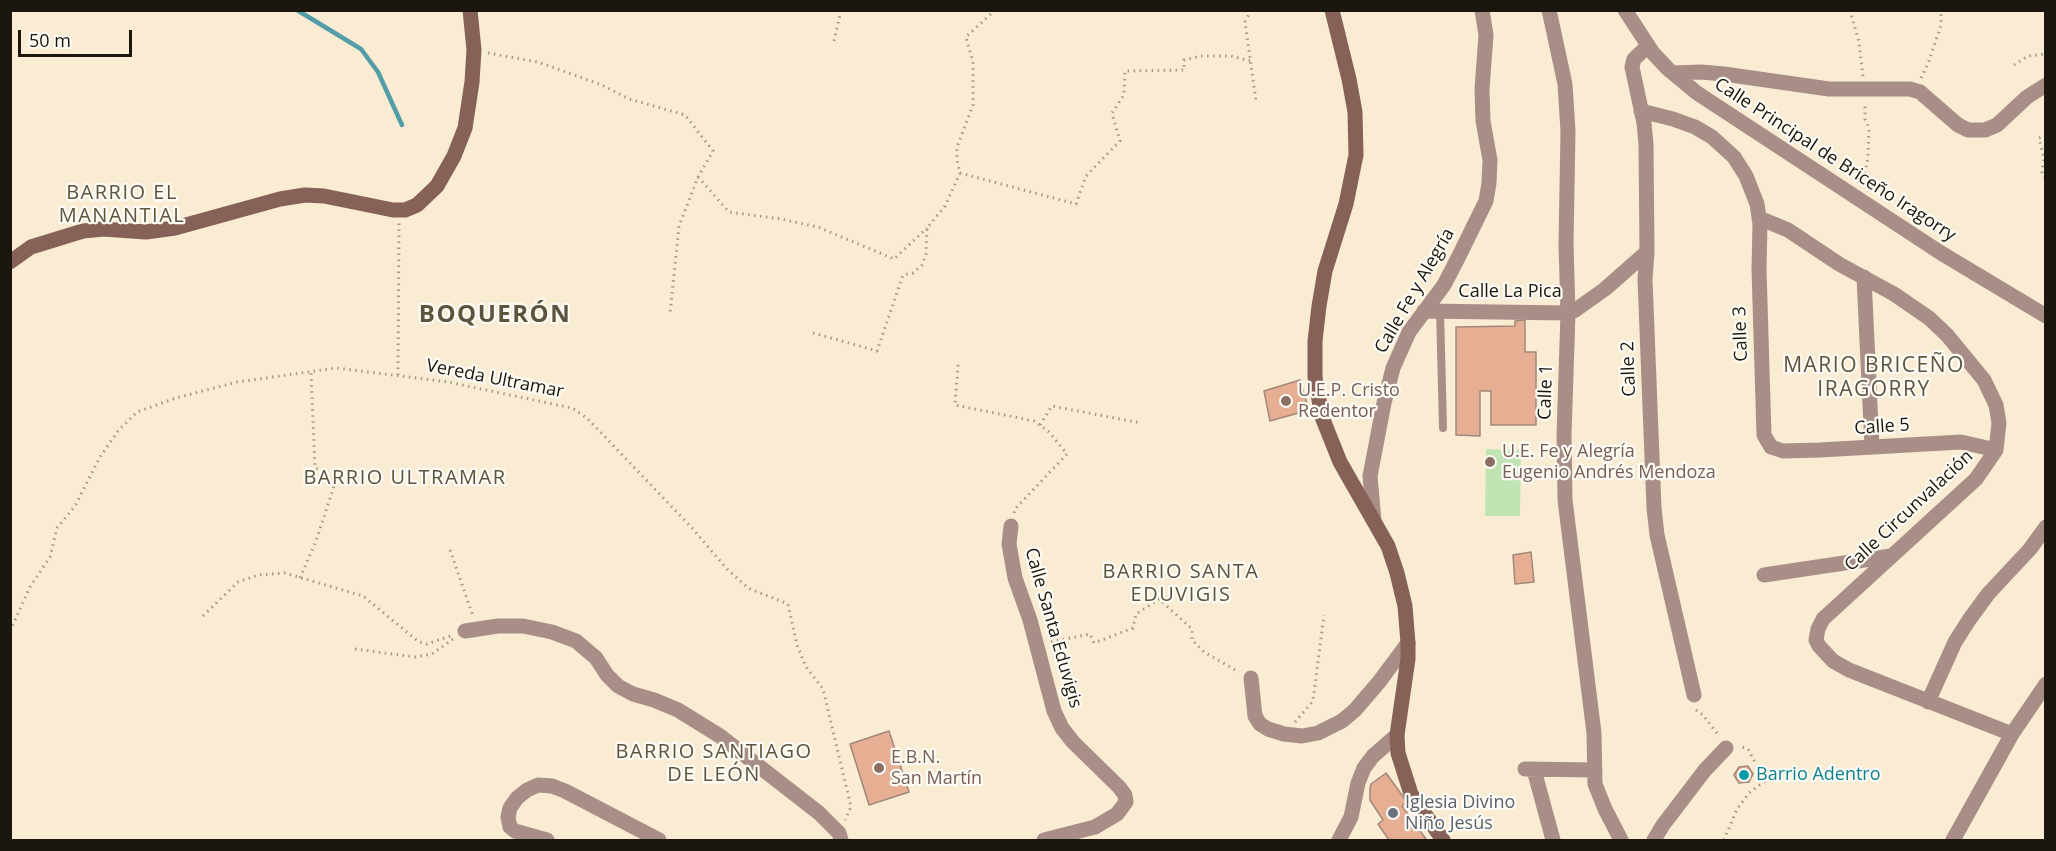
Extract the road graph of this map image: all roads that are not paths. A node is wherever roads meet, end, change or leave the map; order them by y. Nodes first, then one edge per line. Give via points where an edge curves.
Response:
1 (470, 10) edge
2 (1332, 10) edge
3 (1482, 10) edge
4 (1550, 10) edge
5 (1625, 10) edge
6 (1648, 46) junction
7 (1673, 73) junction
8 (2046, 85) edge
9 (1641, 111) junction
10 (1759, 218) junction
11 (1647, 252) junction
12 (10, 262) edge
13 (1864, 278) junction
14 (1424, 311) junction
15 (1440, 311) junction
16 (1568, 313) junction
17 (2046, 316) edge
18 (1443, 428) dead end
19 (1771, 447) joint
20 (1872, 447) junction
21 (1996, 450) junction
22 (1374, 521) junction
23 (1011, 526) road end
24 (2046, 527) edge
25 (1892, 556) junction
26 (1764, 575) dead end
27 (472, 630) road end
28 (1408, 644) junction
29 (1251, 678) road end
30 (2046, 684) edge
31 (1694, 695) road end
32 (1928, 702) junction
33 (1398, 735) junction
34 (2012, 735) junction
35 (1726, 748) road end
36 (1595, 770) junction
37 (513, 836) edge
38 (840, 837) edge
39 (547, 840) edge
40 (659, 840) edge
41 (1044, 840) edge
42 (1339, 840) edge
43 (1443, 840) edge
44 (1553, 840) edge
45 (1621, 840) edge
46 (1654, 840) edge
47 (1953, 840) edge

1 - 12 main road via 474,50 465,128 437,186 417,205 400,210 304,195 175,228 146,232 83,231 32,247
2 - 22 main road via 1355,112 1356,155 1322,288 1315,377 1322,417 1340,462
3 - 14 street, Calle Fe y Alegría via 1486,34 1483,121 1490,183 1486,201 1458,258
4 - 16 street, Calle 1 via 1565,84 1568,131
5 - 6 street, Calle Principal de Briceño Iragorry
6 - 7 street, Calle Principal de Briceño Iragorry
6 - 9 street, Calle 2 via 1634,59 1632,67
7 - 8 street via 1701,72 1828,89 1914,90 1968,130 1986,130 1997,125
7 - 17 street, Calle Principal de Briceño Iragorry via 1697,93 1851,194
9 - 10 street via 1695,127 1724,146 1746,176
9 - 11 street, Calle 2 via 1646,144
10 - 13 street, Calle Circunvalación via 1788,230
10 - 19 street, Calle 3 via 1764,435
11 - 16 street, Calle La Pica via 1605,289
11 - 31 street, Calle 2 via 1654,508
13 - 20 street
13 - 21 street, Calle Circunvalación via 1929,318 1972,363 1996,405
14 - 15 street, Calle La Pica
14 - 22 street, Calle Fe y Alegría via 1401,347 1384,403 1370,476
15 - 16 street, Calle La Pica
15 - 18 lane
16 - 36 street, Calle 1 via 1565,500 1594,733
19 - 20 street, Calle 5 via 1783,451
20 - 21 street, Calle 5 via 1961,442
21 - 25 street, Calle Circunvalación via 1976,479
22 - 28 main road via 1397,573
23 - 41 street, Calle Santa Eduvigis via 1011,560 1054,711 1073,742 1119,787 1126,802 1117,814 1095,827
24 - 32 street via 1969,620
25 - 26 street
25 - 32 street, Calle Circunvalación via 1823,619 1816,640 1824,654 1849,670
27 - 38 street via 523,626 576,641 597,658 618,686 678,710 720,736 819,813
28 - 29 street via 1354,710 1318,733 1284,734 1260,724 1255,716
28 - 33 main road
30 - 34 street
32 - 34 street, Calle Circunvalación
33 - 42 street via 1364,768 1351,817
33 - 43 main road via 1398,753 1411,794
34 - 47 street
35 - 46 street
36 - 44 street via 1529,770
36 - 45 street, Calle 1 via 1595,784
37 - 39 street
37 - 40 street via 510,808 517,798 538,785 565,791

